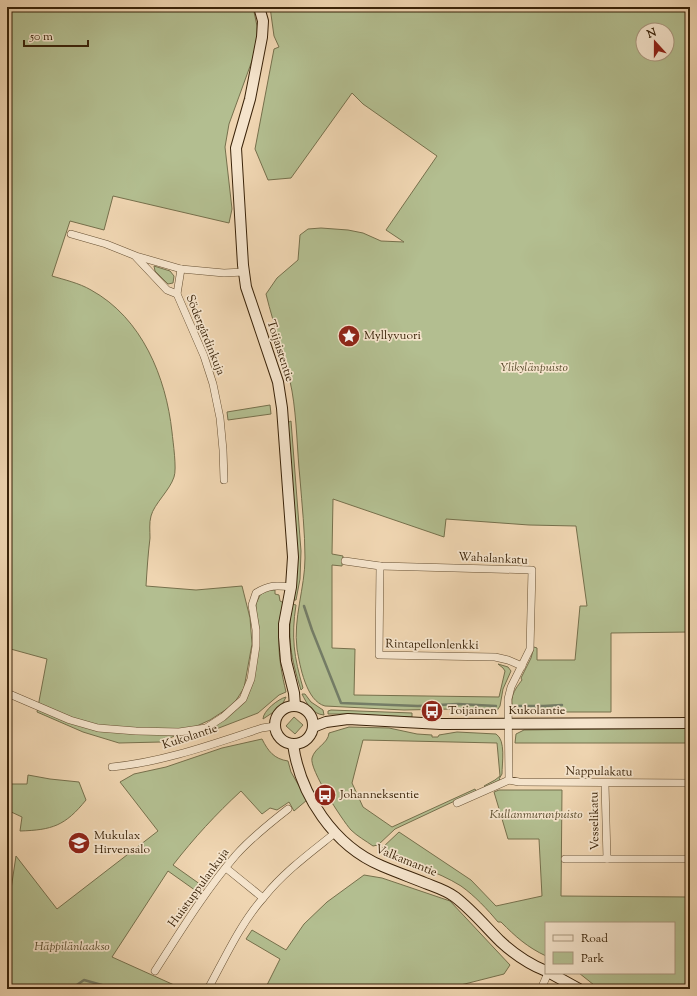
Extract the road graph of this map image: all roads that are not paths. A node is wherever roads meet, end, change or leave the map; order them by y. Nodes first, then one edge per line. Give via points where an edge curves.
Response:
1 (259, 7) edge
2 (71, 234) dead end
3 (136, 256) junction
4 (181, 269) junction
5 (244, 272) junction
6 (177, 294) junction
7 (224, 480) dead end
8 (344, 561) dead end
9 (380, 566) junction
10 (291, 587) junction
11 (522, 666) junction
12 (7, 693) edge
13 (295, 706) junction
14 (690, 723) edge
15 (508, 724) junction
16 (275, 726) junction
17 (313, 727) junction
18 (293, 744) junction
19 (112, 767) dead end
20 (509, 780) junction
21 (690, 783) edge
22 (605, 784) junction
23 (457, 803) dead end
24 (288, 809) dead end
25 (335, 833) junction
26 (607, 858) junction
27 (565, 859) dead end
28 (690, 859) edge
29 (226, 868) junction
30 (263, 898) junction
31 (545, 970) edge
32 (155, 971) dead end
33 (548, 974) edge
34 (551, 974) edge
35 (208, 989) edge
36 (541, 989) edge
37 (578, 989) edge

1 - 5 street, Toijaistentie via 263,21 262,37 250,99 236,148
2 - 3 street
3 - 4 street
3 - 6 street via 168,290
4 - 5 street
4 - 6 street, Södergårdinkuja
5 - 10 street, Toijaistentie via 249,298 278,382 282,408 292,538
6 - 7 street, Södergårdinkuja via 204,356 213,384 220,418
8 - 9 street, Wahalankatu
9 - 11 street, Rintapellonlenkki via 379,655 495,657
9 - 11 street, Wahalankatu via 532,570 530,649
10 - 12 street via 276,585 256,593 252,605 256,646 251,679 243,699 206,728 179,732 98,728 70,720
10 - 13 street, Toijaistentie via 284,638
11 - 15 street, Wahalankatu via 508,699
13 - 16 street via 281,712
13 - 17 street via 310,714
14 - 15 street, Kukolantie
15 - 17 street, Kukolantie via 348,719
15 - 20 street
16 - 18 street via 280,738
16 - 19 street, Kukolantie via 164,759
17 - 18 street via 306,740
18 - 25 street, Valkamantie via 303,783
20 - 22 street, Nappulakatu
20 - 23 street
21 - 22 street, Nappulakatu
22 - 26 street, Vesselikatu
24 - 29 street, Huistuppulankuja via 249,842
25 - 30 street via 277,882
25 - 31 street, Valkamantie via 364,858 453,895 506,947
26 - 27 street, Vesselikatu
26 - 28 street, Vesselikatu
29 - 30 street
29 - 32 street, Huistuppulankuja
30 - 35 street via 236,936
33 - 36 street
34 - 37 street

